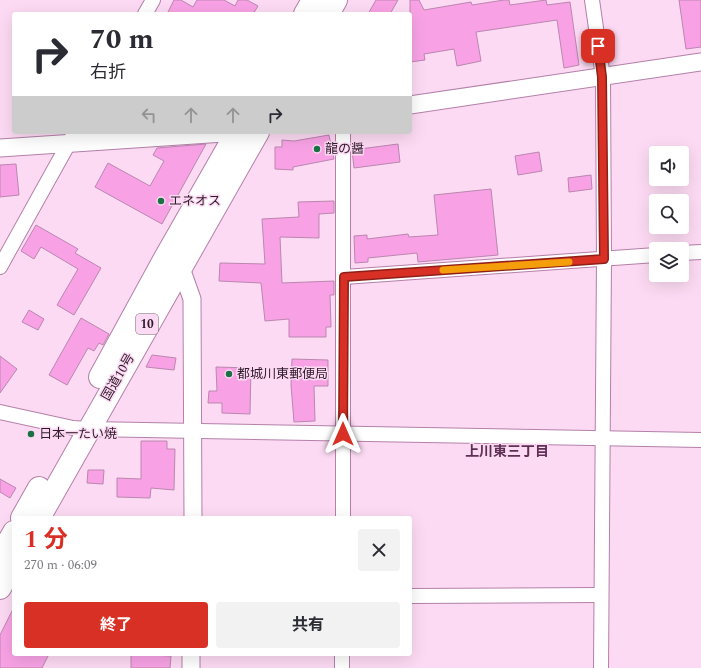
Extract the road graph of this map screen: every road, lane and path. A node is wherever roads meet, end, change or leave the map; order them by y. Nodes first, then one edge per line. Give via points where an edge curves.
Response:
1 (153, 0) edge
2 (313, 0) edge
3 (336, 0) edge
4 (592, 0) edge
5 (146, 12) edge
6 (306, 12) edge
7 (329, 12) edge
8 (701, 62) edge
9 (602, 77) junction
10 (412, 105) edge
11 (171, 134) edge
12 (236, 134) edge
13 (257, 134) edge
14 (343, 134) edge
15 (72, 137) edge
16 (0, 148) edge
17 (701, 252) edge
18 (689, 253) edge
19 (649, 256) edge
20 (604, 259) junction
21 (173, 263) junction
22 (0, 267) edge
23 (344, 277) junction
24 (0, 412) edge
25 (80, 429) junction
26 (193, 431) junction
27 (343, 434) junction
28 (603, 439) junction
29 (701, 440) edge
30 (23, 516) edge
31 (40, 516) edge
32 (193, 516) edge
33 (343, 516) edge
34 (12, 535) edge
35 (0, 556) edge
36 (12, 567) edge
37 (0, 588) edge
38 (600, 595) junction
39 (412, 596) edge
40 (191, 656) edge
41 (342, 656) edge
42 (191, 668) edge
43 (342, 668) edge
44 (601, 668) edge

1 - 5 street
2 - 6 highway
3 - 7 highway
4 - 9 street
8 - 9 street
9 - 10 street
9 - 20 street
11 - 15 street
12 - 21 highway, 国道10号 / 10
13 - 21 highway, 国道10号 / 10
14 - 23 street
15 - 16 street
15 - 22 street
17 - 18 street
19 - 20 street
20 - 23 street
20 - 28 street
21 - 25 highway, 国道10号 / 10
21 - 26 street via 192,299
23 - 27 street
24 - 25 street
25 - 26 street
25 - 30 highway, 国道10号 / 10
25 - 31 highway, 国道10号 / 10
26 - 27 street
26 - 32 street
27 - 28 street
27 - 33 street
28 - 29 street
28 - 38 street
34 - 35 highway
36 - 37 highway
38 - 39 street
38 - 44 street
40 - 42 street
41 - 43 street

